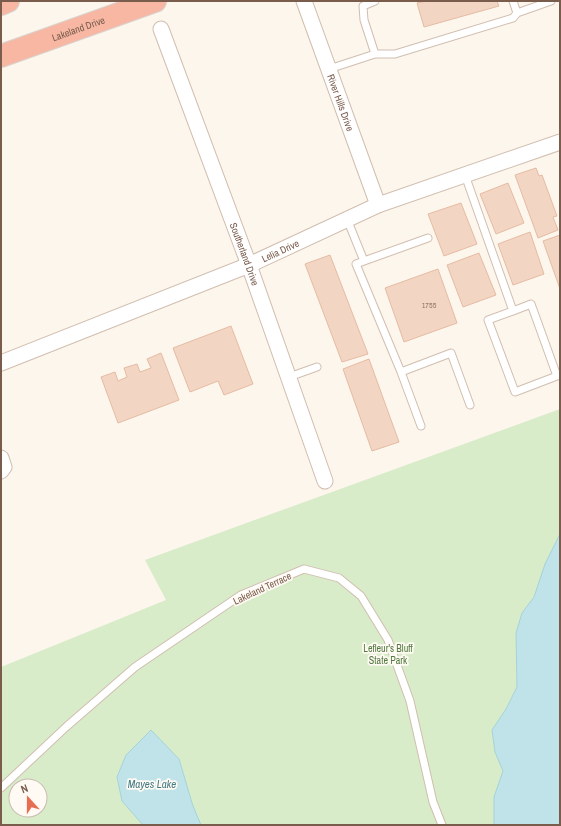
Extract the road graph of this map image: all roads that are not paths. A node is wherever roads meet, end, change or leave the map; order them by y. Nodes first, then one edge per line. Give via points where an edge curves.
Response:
1 (8, 1) edge
2 (155, 1) edge
3 (304, 1) edge
4 (376, 1) edge
5 (513, 1) edge
6 (551, 1) edge
7 (362, 3) edge
8 (1, 4) edge
9 (517, 13) junction
10 (161, 29) dead end
11 (375, 54) junction
12 (1, 56) edge
13 (329, 69) junction
14 (560, 142) edge
15 (465, 175) junction
16 (378, 205) junction
17 (347, 219) junction
18 (428, 238) dead end
19 (364, 261) junction
20 (249, 265) junction
21 (513, 311) junction
22 (1, 363) edge
23 (317, 367) dead end
24 (401, 372) junction
25 (289, 377) junction
26 (470, 405) dead end
27 (421, 426) dead end
28 (1, 458) edge
29 (1, 472) edge
30 (325, 480) dead end
31 (1, 788) edge
32 (442, 825) edge

1 - 8 highway
2 - 12 highway, Lakeland Drive
3 - 13 street, River Hills Drive
4 - 7 lane
5 - 9 lane
6 - 9 lane
7 - 11 lane via 364,20
9 - 11 lane via 513,18 395,54
10 - 20 street, Southerland Drive
11 - 13 lane
13 - 16 street, River Hills Drive
14 - 15 street, Lelia Drive
15 - 16 street, Lelia Drive
15 - 21 lane
16 - 17 street, Lelia Drive
17 - 19 lane
17 - 20 street, Lelia Drive
18 - 19 lane
19 - 24 lane via 356,264
20 - 22 street, Lelia Drive
20 - 25 street, Southerland Drive
21 - 21 lane via 531,304 558,376 515,392 488,320
23 - 25 lane
24 - 26 lane via 451,353
24 - 27 lane
25 - 30 street, Southerland Drive
28 - 29 street via 4,467
31 - 32 lane, Lakeland Terrace via 135,667 241,595 304,569 339,578 361,596 388,640 410,701

